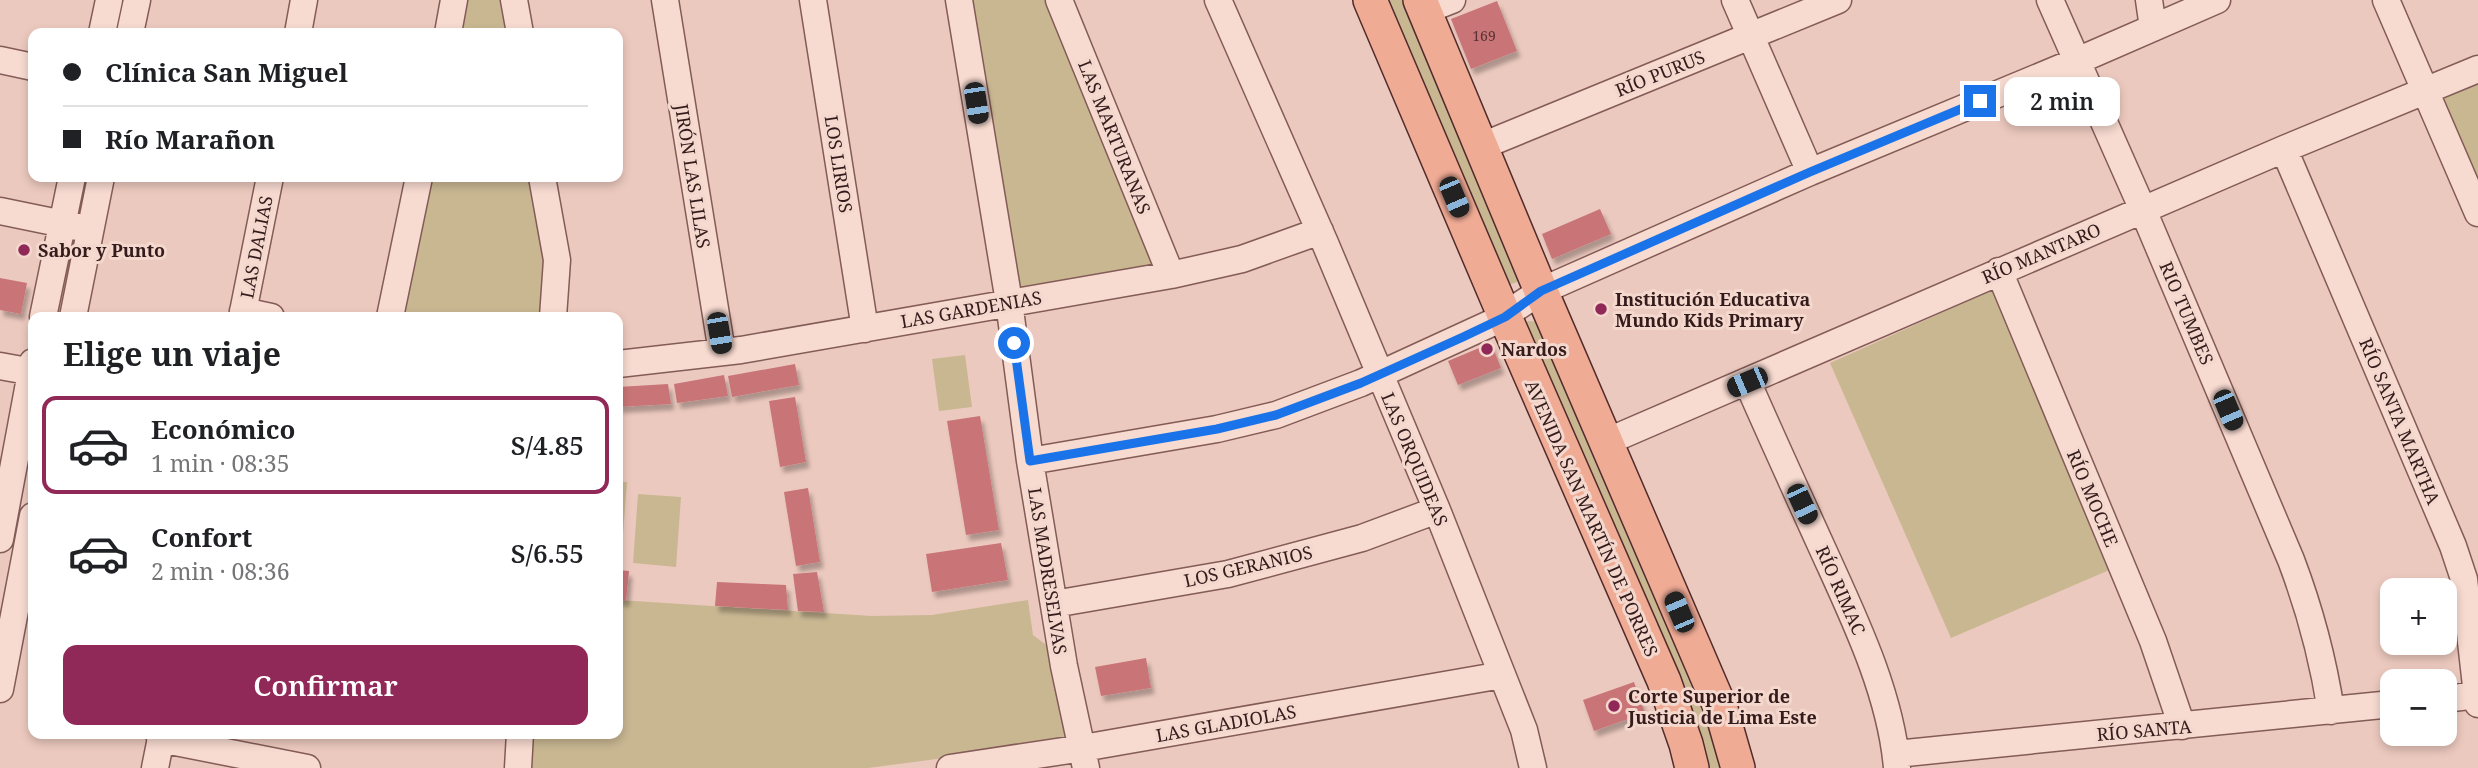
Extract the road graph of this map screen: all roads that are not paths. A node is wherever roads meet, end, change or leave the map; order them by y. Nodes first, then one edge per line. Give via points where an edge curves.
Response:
1 (109, 0) edge
2 (137, 0) edge
3 (304, 0) edge
4 (454, 0) edge
5 (514, 0) edge
6 (665, 0) edge
7 (813, 0) edge
8 (959, 0) edge
9 (1059, 0) edge
10 (1218, 0) edge
11 (1370, 0) edge
12 (1735, 0) edge
13 (1838, 0) edge
14 (2050, 0) edge
15 (2149, 0) edge
16 (2217, 0) edge
17 (2386, 0) edge
18 (1432, 4) edge
19 (103, 28) edge
20 (131, 28) edge
21 (299, 28) edge
22 (449, 28) edge
23 (519, 28) edge
24 (2153, 28) junction
25 (1752, 36) junction
26 (0, 60) edge
27 (2077, 61) junction
28 (28, 66) edge
29 (2478, 69) edge
30 (2425, 92) junction
31 (1482, 146) junction
32 (2284, 149) junction
33 (1810, 172) junction
34 (71, 182) edge
35 (100, 182) edge
36 (269, 182) edge
37 (418, 182) edge
38 (543, 182) edge
39 (2143, 210) junction
40 (0, 211) edge
41 (2478, 213) edge
42 (62, 223) junction
43 (90, 230) junction
44 (1320, 231) junction
45 (1999, 271) junction
46 (1171, 275) junction
47 (1541, 291) junction
48 (1009, 302) junction
49 (44, 312) edge
50 (74, 312) edge
51 (243, 312) edge
52 (391, 312) edge
53 (553, 312) edge
54 (1505, 317) junction
55 (865, 328) junction
56 (722, 352) junction
57 (623, 363) edge
58 (0, 366) edge
59 (28, 369) edge
60 (1380, 375) junction
61 (1747, 382) junction
62 (28, 394) edge
63 (1606, 442) junction
64 (1030, 461) junction
65 (1437, 510) junction
66 (28, 522) edge
67 (1, 526) edge
68 (28, 542) edge
69 (1054, 604) junction
70 (1502, 676) junction
71 (1, 681) edge
72 (2478, 695) edge
73 (2457, 698) edge
74 (2478, 704) edge
75 (2380, 705) edge
76 (2331, 711) junction
77 (2182, 726) junction
78 (160, 739) edge
79 (175, 739) edge
80 (520, 739) edge
81 (1085, 758) edge
82 (1896, 761) edge
83 (155, 768) edge
84 (307, 768) edge
85 (518, 768) edge
86 (950, 768) edge
87 (1533, 768) edge
88 (1692, 768) edge
89 (1738, 768) edge

1 - 19 street
2 - 20 street
3 - 21 street
4 - 22 street
5 - 23 street
6 - 56 street, JIRÓN LAS LILAS
7 - 55 street, LOS LIRIOS
8 - 48 street, LAS MADRESELVAS
9 - 46 street, LAS MARTURANAS
10 - 44 street, LAS ORQUIDEAS
11 - 54 main road, AVENIDA SAN MARTÍN DE PORRES
12 - 25 street
13 - 25 street, RÍO PURUS
14 - 27 street, RIO TUMBES
15 - 24 street
16 - 24 street
17 - 30 street
18 - 31 main road
24 - 27 street
25 - 31 street, RÍO PURUS
25 - 33 street
26 - 28 street
27 - 33 street
27 - 39 street, RIO TUMBES
29 - 30 street, RÍO MANTARO
30 - 32 street, RÍO MANTARO
30 - 41 street
31 - 47 main road
32 - 39 street, RÍO MANTARO
32 - 72 street, RÍO SANTA MARTHA via 2453,546 2464,579
33 - 47 street
34 - 42 street
35 - 43 street
36 - 51 street, LAS DALIAS
37 - 52 street
38 - 53 street via 556,260
39 - 45 street, RÍO MANTARO
39 - 76 street, RIO TUMBES via 2307,601
40 - 42 street
42 - 43 street
42 - 49 street
43 - 50 street
44 - 46 street, LAS GARDENIAS via 1242,259
44 - 60 street, LAS ORQUIDEAS
45 - 61 street, RÍO MANTARO
45 - 77 street, RÍO MOCHE via 2153,641
46 - 48 street, LAS GARDENIAS
47 - 54 street
47 - 63 main road
48 - 55 street, LAS GARDENIAS
48 - 64 street, LAS MADRESELVAS
54 - 60 street
54 - 88 main road, AVENIDA SAN MARTÍN DE PORRES via 1664,681
55 - 56 street, LAS GARDENIAS
56 - 57 street, LAS GARDENIAS
58 - 59 street
60 - 64 street via 1276,415
60 - 65 street, LAS ORQUIDEAS
61 - 63 street, RÍO MANTARO
61 - 82 street, RÍO RIMAC via 1858,626 1878,683
62 - 67 street
63 - 89 main road via 1721,709
64 - 69 street, LAS MADRESELVAS
65 - 69 street, LOS GERANIOS via 1362,538 1228,574
65 - 70 street, LAS ORQUIDEAS
66 - 67 street
68 - 71 street
69 - 81 street, LAS MADRESELVAS
70 - 81 street, LAS GLADIOLAS
70 - 87 street, LAS ORQUIDEAS via 1524,730
72 - 73 street
72 - 74 street, RÍO SANTA MARTHA
75 - 76 street, RÍO SANTA
76 - 77 street, RÍO SANTA
77 - 82 street, RÍO SANTA
78 - 83 street
79 - 84 street
80 - 85 street
81 - 86 street, LAS GLADIOLAS

